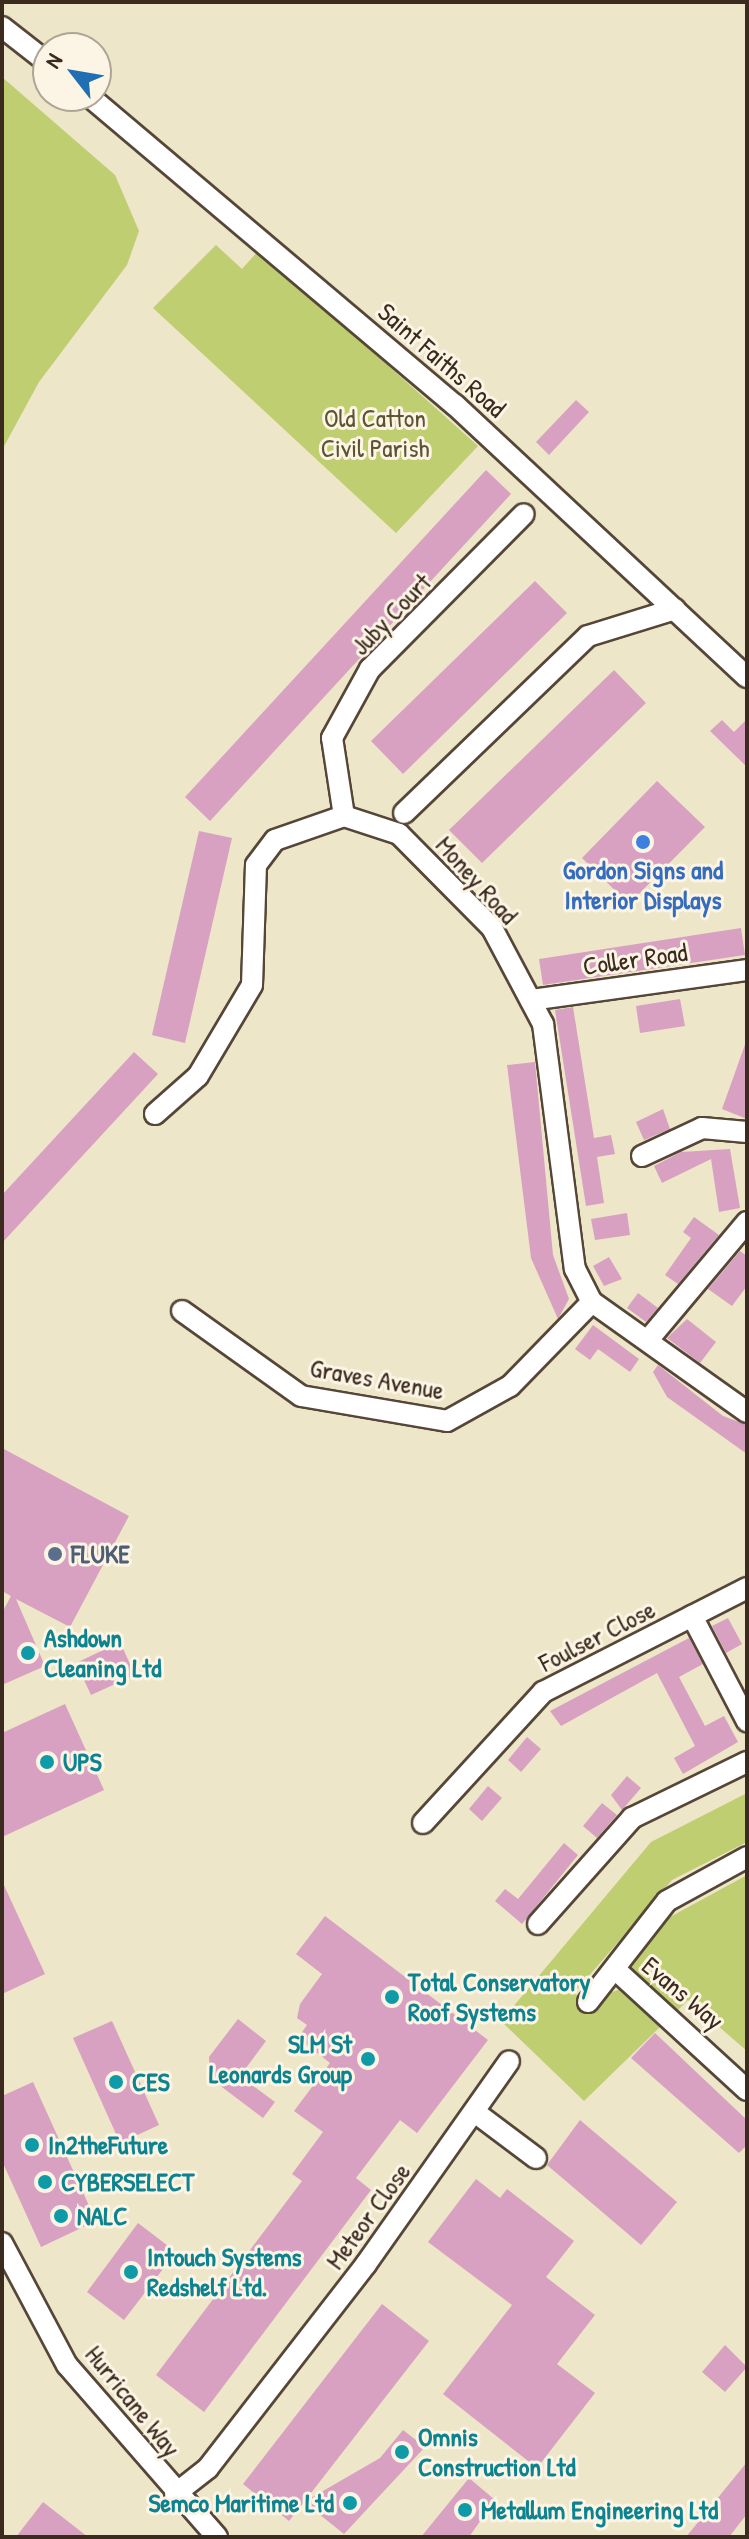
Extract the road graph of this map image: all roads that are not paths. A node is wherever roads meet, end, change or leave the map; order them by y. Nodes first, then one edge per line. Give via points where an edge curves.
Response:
1 (2, 27) edge
2 (32, 50) edge
3 (108, 112) edge
4 (524, 514) dead end
5 (675, 609) junction
6 (747, 677) edge
7 (404, 813) dead end
8 (344, 816) junction
9 (747, 970) edge
10 (531, 1000) junction
11 (155, 1114) dead end
12 (747, 1132) edge
13 (642, 1156) dead end
14 (747, 1222) edge
15 (592, 1302) junction
16 (182, 1311) dead end
17 (648, 1340) junction
18 (747, 1412) edge
19 (747, 1588) edge
20 (692, 1616) junction
21 (747, 1721) edge
22 (747, 1762) edge
23 (423, 1823) dead end
24 (747, 1857) edge
25 (538, 1924) dead end
26 (617, 1971) junction
27 (588, 2002) dead end
28 (509, 2061) dead end
29 (747, 2090) edge
30 (476, 2113) junction
31 (536, 2158) dead end
32 (2, 2243) edge
33 (175, 2494) junction
34 (217, 2537) edge

1 - 2 street
3 - 5 street, Saint Faiths Road via 455,405
4 - 8 street, Juby Court via 370,669 332,738
5 - 6 street, Saint Faiths Road
5 - 7 street via 588,636
8 - 10 street, Money Road via 399,834 492,928
8 - 11 street via 275,840 256,865 252,985 198,1076
9 - 10 street, Coller Road
10 - 15 street, Money Road via 543,1024 575,1269
12 - 13 street via 702,1128
14 - 17 street
15 - 16 street, Graves Avenue via 510,1386 447,1421 301,1396
15 - 17 street, Money Road
17 - 18 street, Money Road
19 - 20 street, Foulser Close
20 - 21 street
20 - 23 street, Foulser Close via 543,1692
22 - 25 street via 632,1818
24 - 26 street via 667,1901
26 - 27 street
26 - 29 street, Evans Way
28 - 30 street, Meteor Close
30 - 31 street
30 - 33 street, Meteor Close via 208,2468
32 - 33 street, Hurricane Way via 67,2365
33 - 34 street, Hurricane Way

